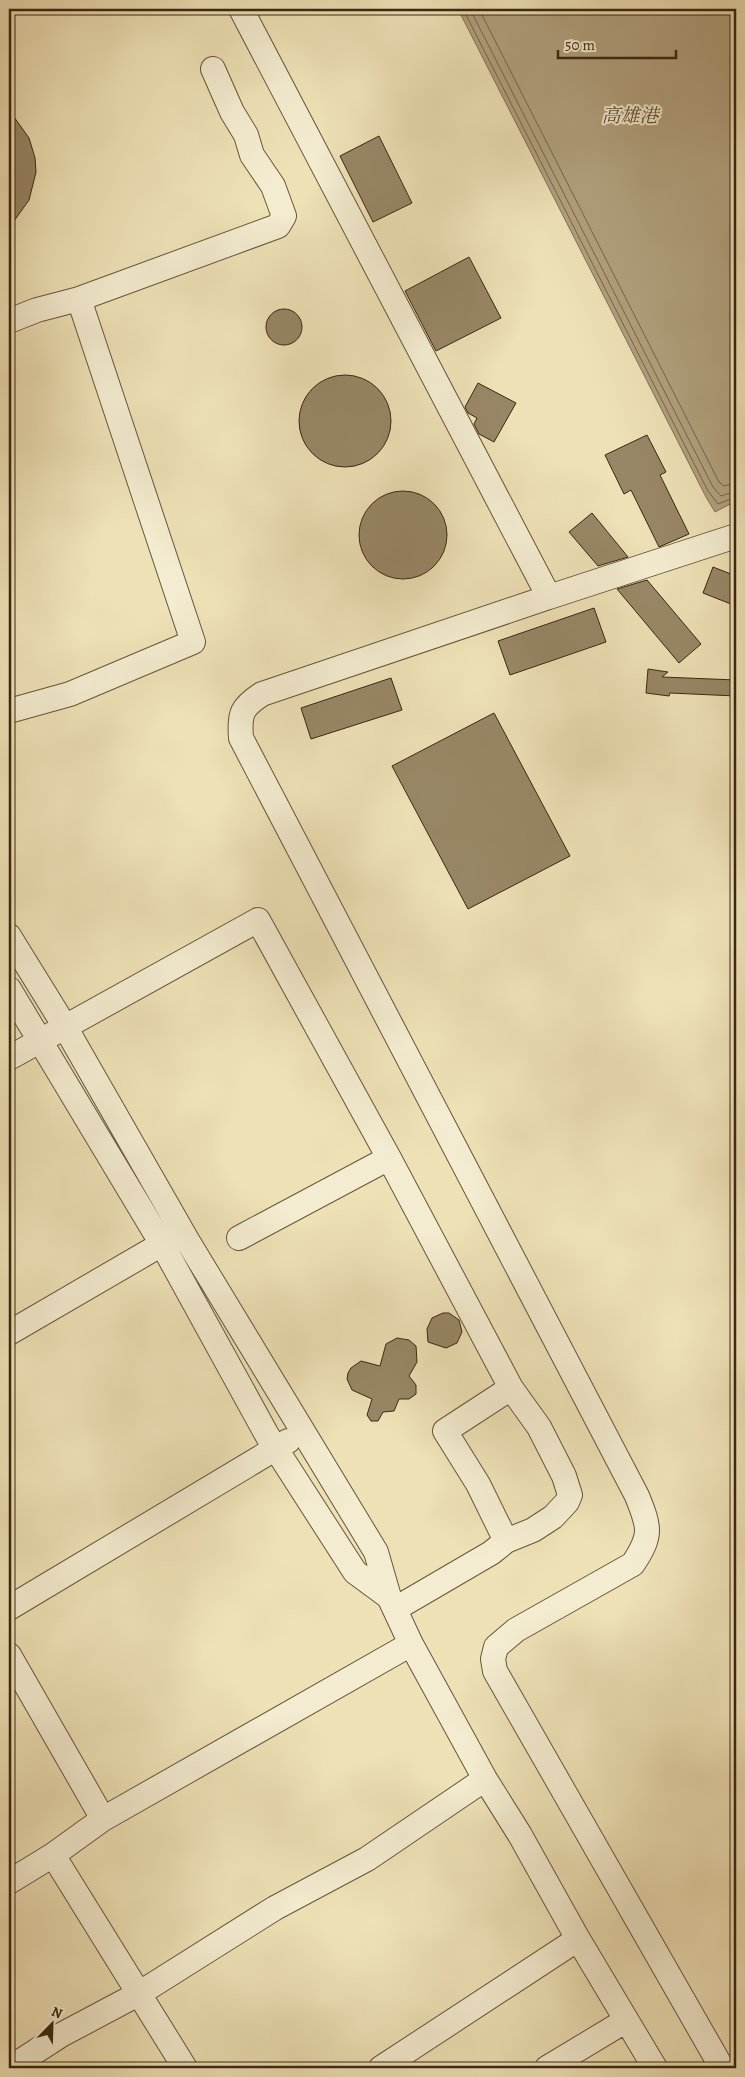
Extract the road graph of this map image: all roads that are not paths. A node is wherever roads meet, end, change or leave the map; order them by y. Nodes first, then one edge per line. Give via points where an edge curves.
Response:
1 (241, 9) edge
2 (214, 69) dead end
3 (79, 299) junction
4 (9, 320) edge
5 (736, 536) edge
6 (549, 597) junction
7 (9, 711) edge
8 (9, 936) edge
9 (9, 989) edge
10 (64, 1025) junction
11 (39, 1040) junction
12 (9, 1058) edge
13 (389, 1158) junction
14 (182, 1232) junction
15 (239, 1238) dead end
16 (162, 1244) junction
17 (244, 1332) junction
18 (9, 1333) edge
19 (217, 1346) junction
20 (511, 1388) junction
21 (302, 1432) junction
22 (276, 1449) junction
23 (506, 1541) junction
24 (392, 1603) junction
25 (9, 1608) edge
26 (411, 1644) junction
27 (9, 1655) edge
28 (485, 1779) junction
29 (103, 1819) junction
30 (53, 1855) junction
31 (9, 1882) edge
32 (578, 1939) junction
33 (140, 1993) junction
34 (625, 2021) junction
35 (10, 2068) edge
36 (185, 2068) edge
37 (381, 2068) edge
38 (547, 2068) edge
39 (655, 2068) edge
40 (722, 2068) edge

1 - 6 lane
2 - 3 lane via 252,154 273,186 284,216 278,226
3 - 4 lane
3 - 7 lane via 193,642 70,694
5 - 6 lane
6 - 40 lane via 262,694 246,705 240,721 241,738 628,1478 648,1524 645,1546 633,1564 516,1630 496,1646 492,1659 495,1671
8 - 10 lane
9 - 11 lane
10 - 11 lane
10 - 13 lane via 258,920
10 - 14 lane
11 - 12 lane
11 - 16 lane
13 - 15 lane
13 - 20 lane
14 - 16 lane
14 - 17 lane
16 - 18 lane
16 - 19 lane
17 - 19 lane
17 - 21 lane
19 - 22 lane
20 - 23 lane via 540,1427 570,1495 553,1516 533,1530
20 - 23 lane via 445,1431 478,1484
21 - 22 lane
21 - 24 lane via 376,1552
22 - 24 lane via 355,1572
22 - 25 lane
23 - 24 lane via 491,1554
24 - 26 lane
26 - 28 lane
26 - 29 lane
27 - 29 lane
28 - 32 lane
28 - 33 lane via 367,1860 275,1908
29 - 30 lane
30 - 31 lane
30 - 33 lane
32 - 34 lane
32 - 37 lane
33 - 35 lane via 62,2035
33 - 36 lane
34 - 38 lane
34 - 39 lane

